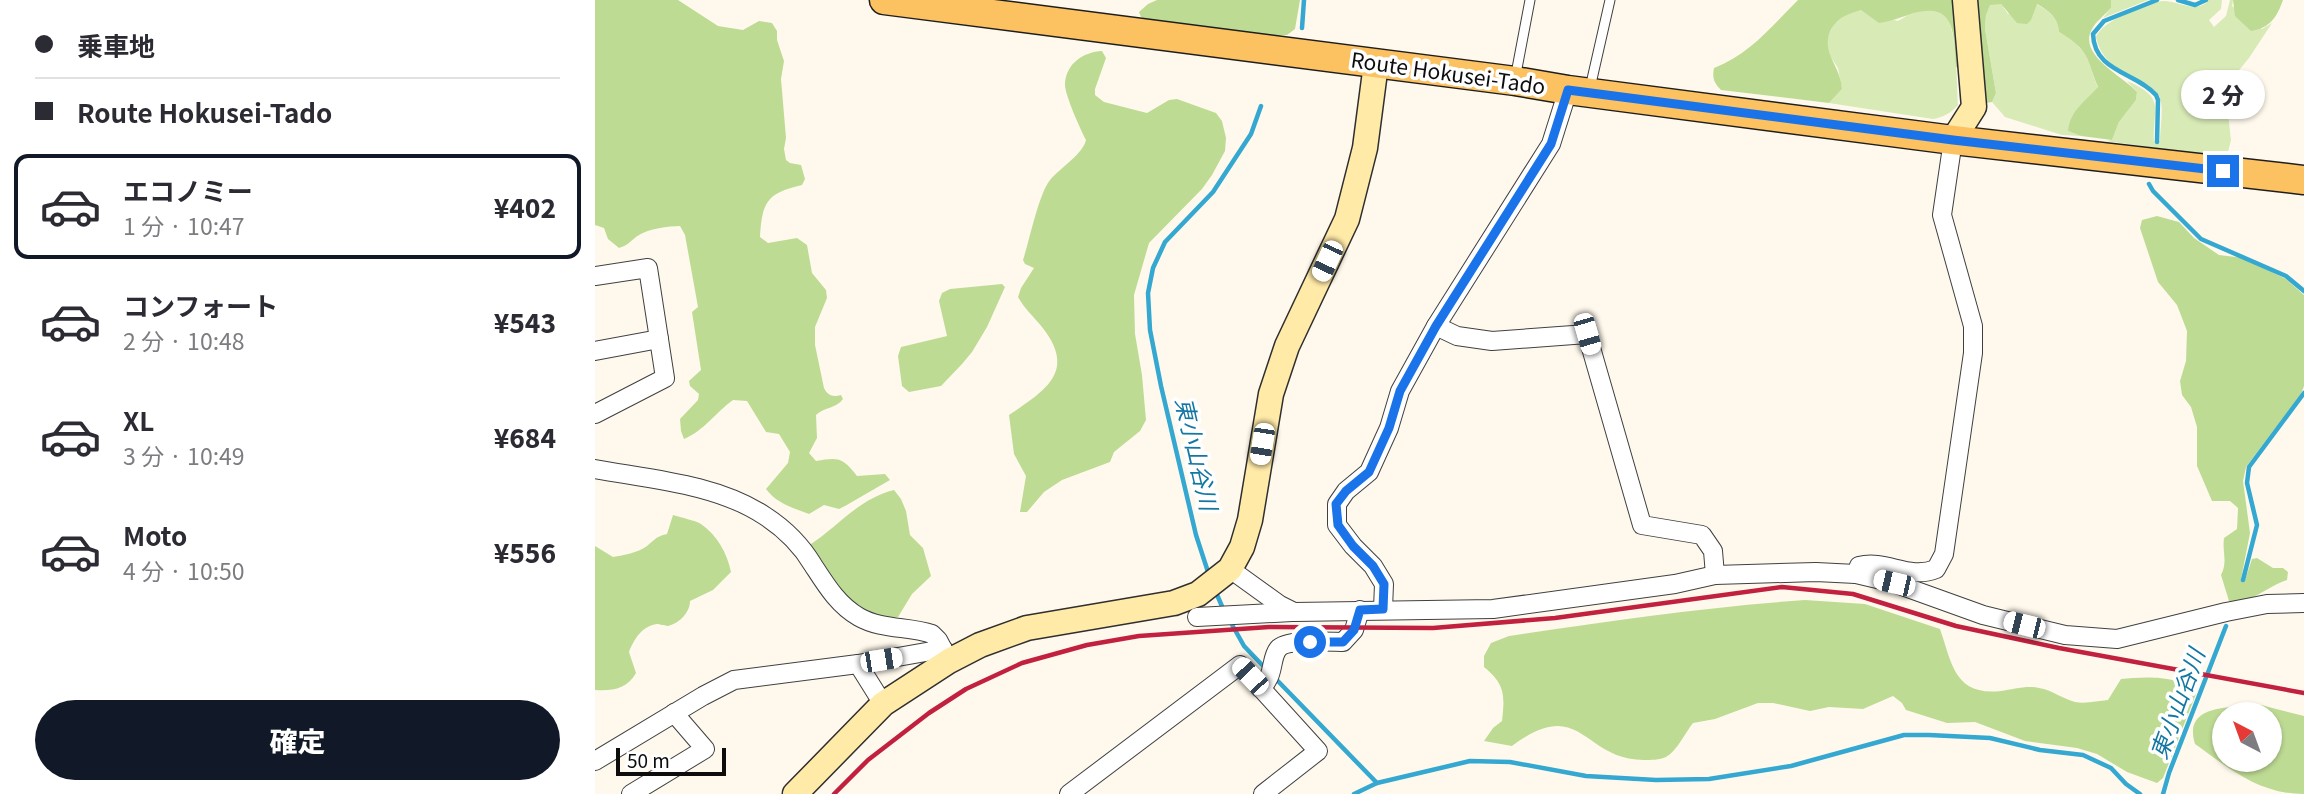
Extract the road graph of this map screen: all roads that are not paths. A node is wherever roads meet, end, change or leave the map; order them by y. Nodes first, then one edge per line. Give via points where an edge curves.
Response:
1 (884, 0) edge
2 (1530, 0) edge
3 (1610, 0) edge
4 (1965, 0) edge
5 (1376, 64) junction
6 (1515, 81) junction
7 (1579, 91) junction
8 (1953, 140) junction
9 (2304, 180) edge
10 (595, 276) edge
11 (1436, 326) junction
12 (659, 340) junction
13 (595, 351) edge
14 (595, 414) edge
15 (595, 469) edge
16 (1225, 574) junction
17 (1856, 574) junction
18 (1715, 575) junction
19 (2304, 603) edge
20 (1203, 609) junction
21 (1383, 609) junction
22 (1360, 610) junction
23 (1294, 612) junction
24 (946, 655) junction
25 (858, 664) junction
26 (1263, 686) junction
27 (883, 704) junction
28 (674, 713) junction
29 (595, 761) edge
30 (631, 794) edge
31 (795, 794) edge
32 (1069, 794) edge
33 (1263, 794) edge

1 - 5 main road, Route Hokusei-Tado
2 - 6 lane
3 - 7 lane
4 - 8 street via 1974,107
5 - 6 main road, Route Hokusei-Tado
5 - 16 street via 1365,148 1347,219 1287,346 1271,394 1250,520 1242,547
6 - 7 main road, Route Hokusei-Tado
7 - 8 main road, Route Hokusei-Tado
7 - 11 street via 1551,144
8 - 9 main road, Route Hokusei-Tado
8 - 17 street via 1942,215 1973,326 1973,353 1944,554 1936,569 1923,574 1869,564 1859,566
10 - 12 street via 647,268
11 - 18 street via 1457,336 1492,341 1587,334 1642,525 1702,535 1713,551
11 - 21 street via 1400,391 1369,472 1336,504 1338,525 1384,584
12 - 13 street
12 - 14 street via 665,378
15 - 24 street via 710,492 762,514 784,529 829,591 851,612 875,624 932,634
16 - 20 street
16 - 23 street
17 - 18 street
17 - 19 street via 1994,618 2065,635 2117,639 2267,604
18 - 21 street via 1493,609
20 - 23 street via 1233,615
20 - 24 street via 1174,603 1027,628
21 - 22 street
22 - 23 street
22 - 26 street via 1354,630 1343,642 1282,645
24 - 25 street
24 - 27 street
25 - 27 street
25 - 28 street via 734,680
26 - 32 street via 1240,665
26 - 33 street via 1318,751
27 - 31 street
28 - 29 street
28 - 30 street via 705,749

